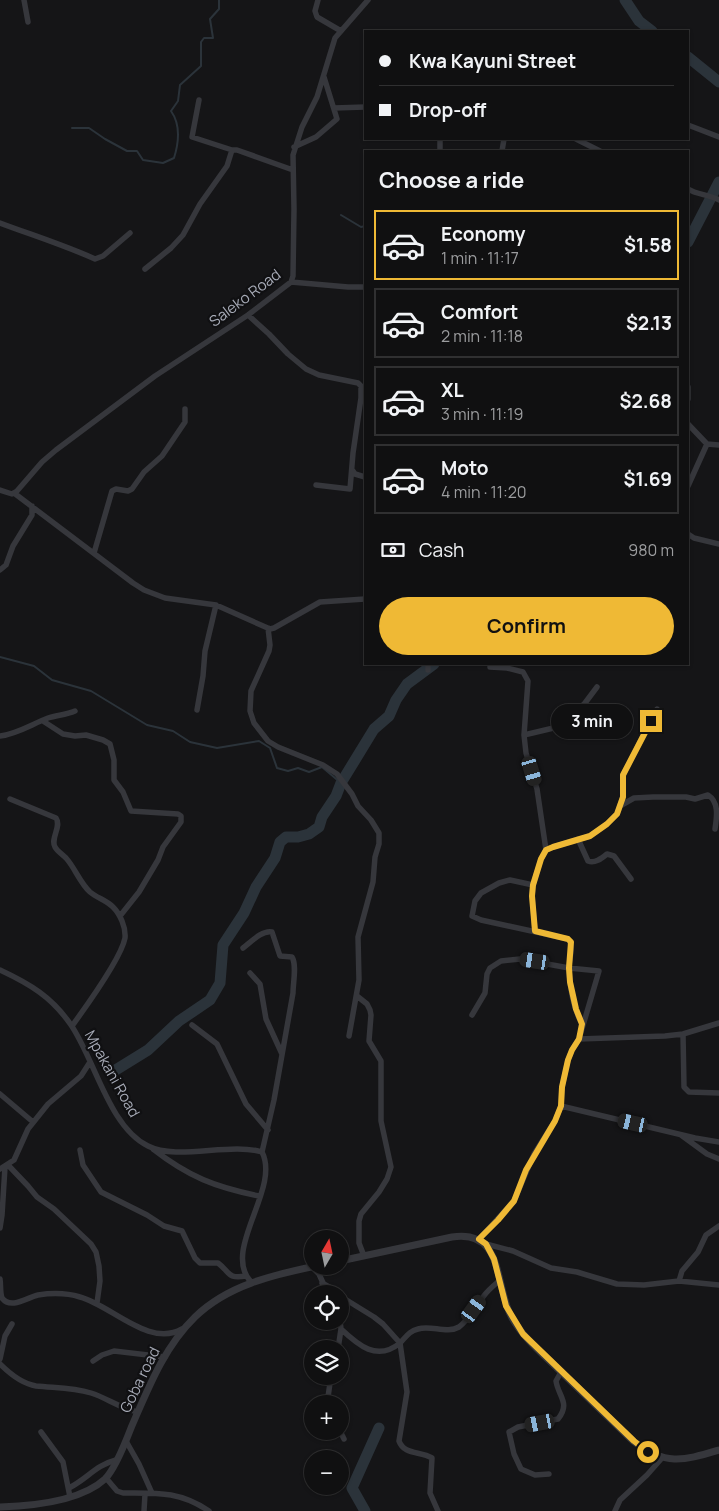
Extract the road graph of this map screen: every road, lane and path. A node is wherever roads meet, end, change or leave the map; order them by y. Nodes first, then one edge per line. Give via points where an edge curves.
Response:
1 (24, 0) edge
2 (318, 0) edge
3 (368, 0) edge
4 (28, 22) dead end
5 (341, 31) junction
6 (324, 77) junction
7 (199, 100) dead end
8 (364, 107) edge
9 (334, 108) junction
10 (689, 126) edge
11 (719, 137) edge
12 (578, 140) edge
13 (294, 147) junction
14 (232, 150) junction
15 (598, 150) edge
16 (293, 170) junction
17 (689, 190) edge
18 (719, 200) edge
19 (0, 223) edge
20 (130, 233) dead end
21 (145, 269) dead end
22 (291, 282) junction
23 (364, 287) edge
24 (248, 315) junction
25 (185, 409) dead end
26 (689, 425) edge
27 (707, 444) junction
28 (719, 445) edge
29 (353, 471) junction
30 (364, 476) edge
31 (689, 484) edge
32 (316, 485) dead end
33 (0, 490) edge
34 (14, 494) junction
35 (32, 506) junction
36 (689, 535) edge
37 (719, 544) edge
38 (94, 553) junction
39 (0, 570) edge
40 (364, 599) edge
41 (216, 605) junction
42 (268, 628) junction
43 (490, 667) dead end
44 (597, 687) dead end
45 (658, 709) dead end
46 (197, 710) dead end
47 (75, 711) dead end
48 (42, 721) junction
49 (524, 735) junction
50 (0, 736) edge
51 (10, 799) dead end
52 (620, 806) junction
53 (715, 829) dead end
54 (578, 839) junction
55 (546, 850) junction
56 (631, 880) dead end
57 (533, 885) junction
58 (120, 916) junction
59 (535, 931) junction
60 (243, 948) dead end
61 (569, 968) junction
62 (0, 970) edge
63 (250, 973) dead end
64 (357, 996) junction
65 (472, 1015) dead end
66 (719, 1023) edge
67 (582, 1024) junction
68 (192, 1025) dead end
69 (72, 1026) junction
70 (683, 1034) junction
71 (350, 1036) dead end
72 (579, 1039) junction
73 (282, 1054) junction
74 (90, 1062) junction
75 (0, 1094) edge
76 (719, 1094) edge
77 (561, 1106) junction
78 (32, 1122) junction
79 (268, 1130) junction
80 (681, 1134) junction
81 (719, 1142) edge
82 (150, 1148) junction
83 (80, 1150) dead end
84 (262, 1152) junction
85 (719, 1159) edge
86 (4, 1167) edge
87 (259, 1196) junction
88 (719, 1226) edge
89 (0, 1228) edge
90 (482, 1241) junction
91 (364, 1256) junction
92 (349, 1259) edge
93 (304, 1269) edge
94 (319, 1275) edge
95 (0, 1279) edge
96 (249, 1279) junction
97 (499, 1281) junction
98 (679, 1281) junction
99 (322, 1283) joint
100 (325, 1285) edge
101 (719, 1285) edge
102 (349, 1301) edge
103 (97, 1303) junction
104 (12, 1324) dead end
105 (185, 1328) junction
106 (342, 1330) edge
107 (400, 1343) junction
108 (165, 1356) junction
109 (0, 1359) edge
110 (93, 1361) dead end
111 (0, 1364) edge
112 (561, 1372) junction
113 (138, 1412) junction
114 (41, 1432) dead end
115 (126, 1441) junction
116 (719, 1450) edge
117 (662, 1458) junction
118 (116, 1460) junction
119 (549, 1474) dead end
120 (106, 1478) junction
121 (69, 1488) junction
122 (148, 1493) junction
123 (70, 1497) junction
124 (0, 1507) edge
125 (201, 1509) edge
126 (144, 1511) edge
127 (209, 1511) edge
128 (438, 1511) edge
129 (615, 1511) edge

1 - 4 street
2 - 5 street via 317,17
3 - 5 street, Saleko Road
5 - 6 street, Saleko Road via 335,38
6 - 9 street
6 - 13 street, Saleko Road
7 - 14 street via 192,137
8 - 9 street
9 - 13 street via 337,117 334,123 309,141
10 - 11 street
12 - 15 street
13 - 16 street, Saleko Road
14 - 16 street
14 - 21 street via 227,166 183,235
16 - 22 street, Saleko Road
17 - 18 street
19 - 20 street via 95,258 103,256
22 - 23 street
22 - 24 street, Saleko Road
24 - 29 street via 306,369 361,386
24 - 34 street, Saleko Road via 163,371 56,450
25 - 38 street via 185,422 162,456 144,472 132,489 112,491
26 - 27 street
27 - 28 street
27 - 31 street
29 - 30 street
29 - 32 street via 350,489
33 - 34 street
34 - 35 street
35 - 38 street
35 - 39 street via 32,515 13,546 6,565
36 - 37 street
38 - 41 street via 155,595 175,601
40 - 42 street via 320,602 274,628
41 - 42 street
41 - 46 street via 205,651
42 - 64 street via 269,651 250,691 254,723 268,741 337,774 380,837 373,882 358,937
43 - 49 street via 523,672 526,676
44 - 49 street via 562,726
45 - 52 street via 623,775
47 - 48 street
48 - 50 street
48 - 58 street via 63,734 86,735 110,744 114,780 131,811 182,816 139,892
49 - 55 street via 537,789
51 - 58 street via 56,818 55,848 72,864 86,888 112,905
52 - 53 street via 634,798 695,799 708,795 718,806
52 - 54 street via 607,824 590,836
54 - 55 street
54 - 56 street via 588,860 596,861 608,854 614,856
55 - 57 street
57 - 59 street
57 - 59 street via 510,880 499,883 474,901 472,916
58 - 69 street via 125,939 105,978
59 - 61 street via 568,939 571,947
60 - 73 street via 269,931 280,956 288,956 295,962
61 - 65 street via 520,959 501,960 490,968 485,993
61 - 67 street via 574,1004
61 - 67 street via 599,971
62 - 69 street, Mpakani Road via 42,993
63 - 73 street via 260,984 266,1019
64 - 71 street
64 - 91 street via 370,1010 369,1041 381,1060 381,1121 390,1167 379,1192 361,1214 359,1244
66 - 70 street
67 - 72 street
68 - 79 street via 217,1044 246,1104
69 - 74 street, Mpakani Road
70 - 72 street
70 - 76 street via 684,1087 689,1092
72 - 77 street via 568,1060
73 - 79 street
74 - 78 street via 81,1076
74 - 82 street, Mpakani Road via 124,1124
75 - 78 street
77 - 80 street
77 - 90 street via 526,1170 514,1201
78 - 86 street via 18,1154
79 - 84 street
80 - 81 street
80 - 85 street via 702,1151
82 - 84 street
82 - 87 street, Mpakani Road via 204,1181
83 - 96 street via 83,1164 101,1192 164,1226 182,1231 200,1263 218,1263 229,1276
84 - 87 street via 265,1172
86 - 89 street
86 - 103 street via 91,1244 100,1273
87 - 96 street via 244,1250 243,1271
88 - 98 street via 706,1236 682,1271
90 - 91 street via 461,1236
90 - 97 street via 494,1259
90 - 98 street via 551,1268 617,1284
91 - 92 street
93 - 96 street, Goba road
94 - 99 street
95 - 103 street via 2,1299 7,1302 57,1294
96 - 105 street, Goba road via 207,1307
97 - 107 street via 458,1327 447,1330 419,1328
97 - 112 street via 506,1306 523,1334
98 - 101 street
99 - 100 street
102 - 107 street via 383,1324
103 - 105 street via 132,1324 153,1332 168,1335
104 - 109 street via 5,1336
105 - 108 street, Goba road
106 - 107 street via 362,1347 371,1350 381,1352
107 - 128 street via 407,1392 399,1441 405,1450 432,1458 430,1493
108 - 110 street via 114,1351
108 - 113 street, Goba road
111 - 113 street via 27,1383 89,1392
112 - 117 street via 634,1441
112 - 119 street via 556,1381 564,1406 558,1419 518,1426 509,1432 521,1470 535,1475
113 - 115 street, Goba road
114 - 121 street via 63,1462
115 - 118 street, Goba road
115 - 122 street via 139,1464
116 - 117 street via 676,1460
117 - 129 street via 620,1500
118 - 120 street, Goba road
118 - 121 street via 102,1464
120 - 122 street via 117,1491
120 - 123 street, Goba road
121 - 123 street
122 - 125 street via 170,1494
122 - 126 street
123 - 124 street, Goba road
125 - 127 street

